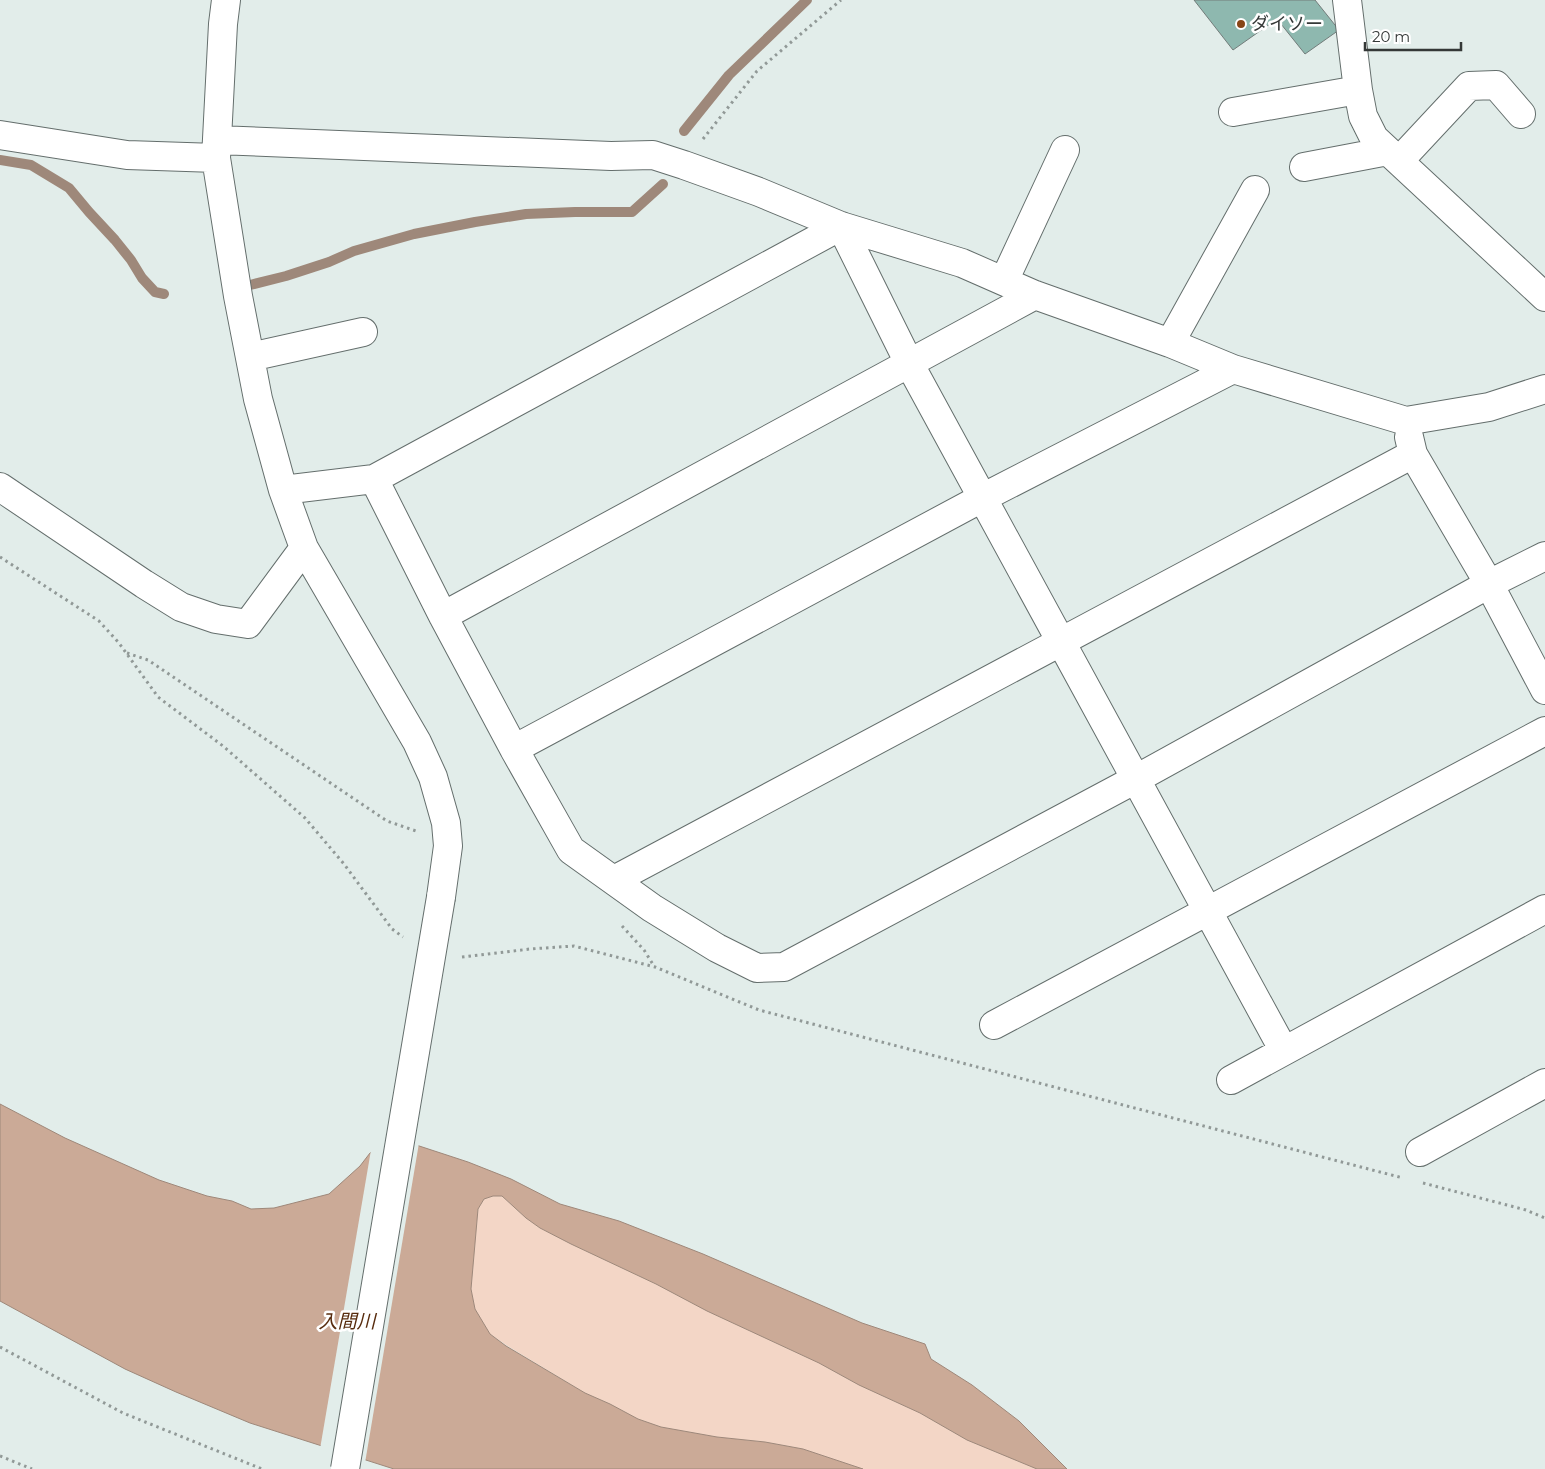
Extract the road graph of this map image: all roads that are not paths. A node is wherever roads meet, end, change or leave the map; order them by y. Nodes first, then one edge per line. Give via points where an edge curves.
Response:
1 (226, 0) edge
2 (1347, 0) edge
3 (1358, 90) junction
4 (1233, 112) dead end
5 (1520, 114) dead end
6 (0, 134) edge
7 (217, 149) junction
8 (1065, 150) dead end
9 (1394, 156) junction
10 (1304, 167) dead end
11 (1255, 190) dead end
12 (841, 226) junction
13 (1004, 281) junction
14 (1035, 294) junction
15 (1545, 297) edge
16 (363, 332) dead end
17 (1170, 343) junction
18 (250, 357) junction
19 (909, 363) junction
20 (1233, 369) junction
21 (1545, 389) edge
22 (1406, 421) junction
23 (1413, 454) junction
24 (374, 479) junction
25 (0, 488) edge
26 (283, 490) junction
27 (982, 498) junction
28 (304, 548) junction
29 (1545, 556) edge
30 (1489, 584) junction
31 (443, 616) junction
32 (1061, 642) junction
33 (1545, 690) edge
34 (1545, 731) edge
35 (514, 749) junction
36 (1136, 780) junction
37 (614, 880) junction
38 (1545, 908) edge
39 (1208, 911) junction
40 (994, 1025) dead end
41 (1284, 1051) junction
42 (1231, 1080) dead end
43 (1545, 1083) edge
44 (1420, 1152) dead end
45 (345, 1469) edge

1 - 7 street
2 - 3 street
3 - 4 street
3 - 9 street via 1363,116 1374,138
5 - 9 street via 1496,84 1469,86
6 - 7 street via 127,155
7 - 12 street via 653,155 759,192
7 - 18 street
8 - 13 street
9 - 10 street
9 - 15 street
11 - 17 street
12 - 13 street via 962,262
12 - 19 street
12 - 24 street
13 - 14 street
14 - 17 street
14 - 19 street
16 - 18 street
17 - 20 street
18 - 26 street via 258,400
19 - 27 street
19 - 31 street
20 - 22 street
20 - 27 street
21 - 22 street via 1489,407
22 - 23 street
23 - 30 street
23 - 32 street
24 - 26 street
24 - 31 street
25 - 28 street via 181,607 216,619 248,624
26 - 28 street
27 - 32 street
27 - 35 street
28 - 45 street, bridge via 417,742 433,777 446,823 448,846 442,898
29 - 30 street
30 - 33 street
30 - 36 street
31 - 35 street
32 - 36 street
32 - 37 street
34 - 39 street
35 - 37 street via 572,850
36 - 37 street via 784,967 757,968 716,948
36 - 39 street
38 - 41 street
39 - 40 street
39 - 41 street
41 - 42 street
43 - 44 street

